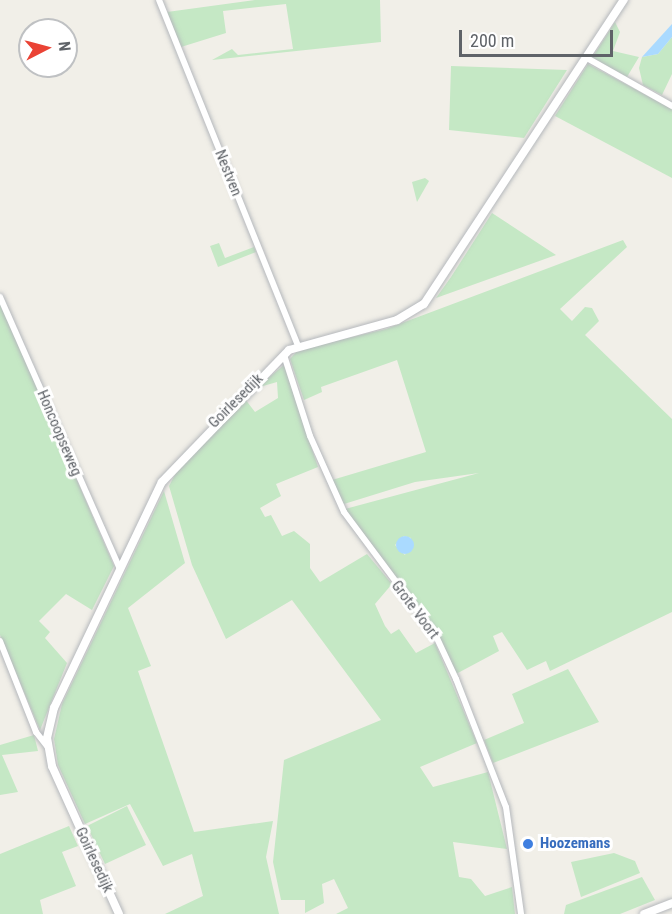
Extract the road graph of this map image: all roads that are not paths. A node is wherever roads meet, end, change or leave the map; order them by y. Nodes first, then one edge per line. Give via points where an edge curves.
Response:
1 (159, 0) edge
2 (624, 0) edge
3 (587, 58) junction
4 (672, 106) edge
5 (0, 297) edge
6 (298, 345) junction
7 (284, 355) junction
8 (120, 569) junction
9 (0, 641) edge
10 (48, 746) junction
11 (672, 903) edge
12 (119, 914) edge
13 (520, 914) edge
14 (644, 914) edge

1 - 6 street, Nestven
2 - 3 street, Goirlesedijk
3 - 4 street
3 - 6 street, Goirlesedijk via 424,304 397,320
5 - 8 street, Honcoopseweg
6 - 7 street, Goirlesedijk
7 - 8 street, Goirlesedijk via 179,460
7 - 13 street, Grote Voort via 310,436 344,512 435,634 456,678 506,807
8 - 10 street, Goirlesedijk via 54,708
9 - 10 street via 36,732
10 - 12 street, Goirlesedijk
11 - 14 street

